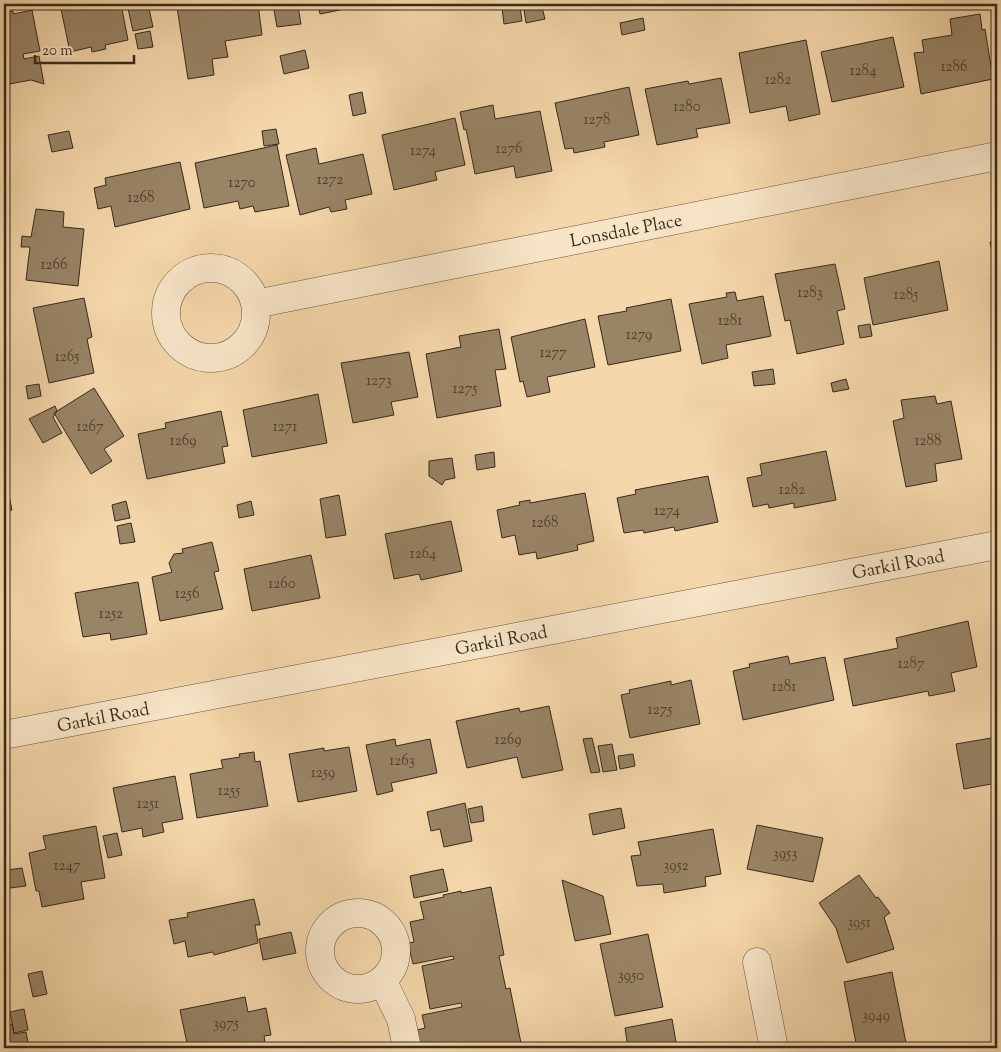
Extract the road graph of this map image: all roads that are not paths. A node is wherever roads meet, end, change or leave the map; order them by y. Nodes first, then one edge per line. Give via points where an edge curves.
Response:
1 (997, 156) edge
2 (256, 304) dead end
3 (997, 545) edge
4 (4, 735) edge
5 (757, 962) dead end
6 (382, 980) dead end
7 (407, 1048) edge
8 (774, 1048) edge

1 - 2 street, Lonsdale Place
3 - 4 street, Garkil Road
5 - 8 street
6 - 7 street via 401,1020

